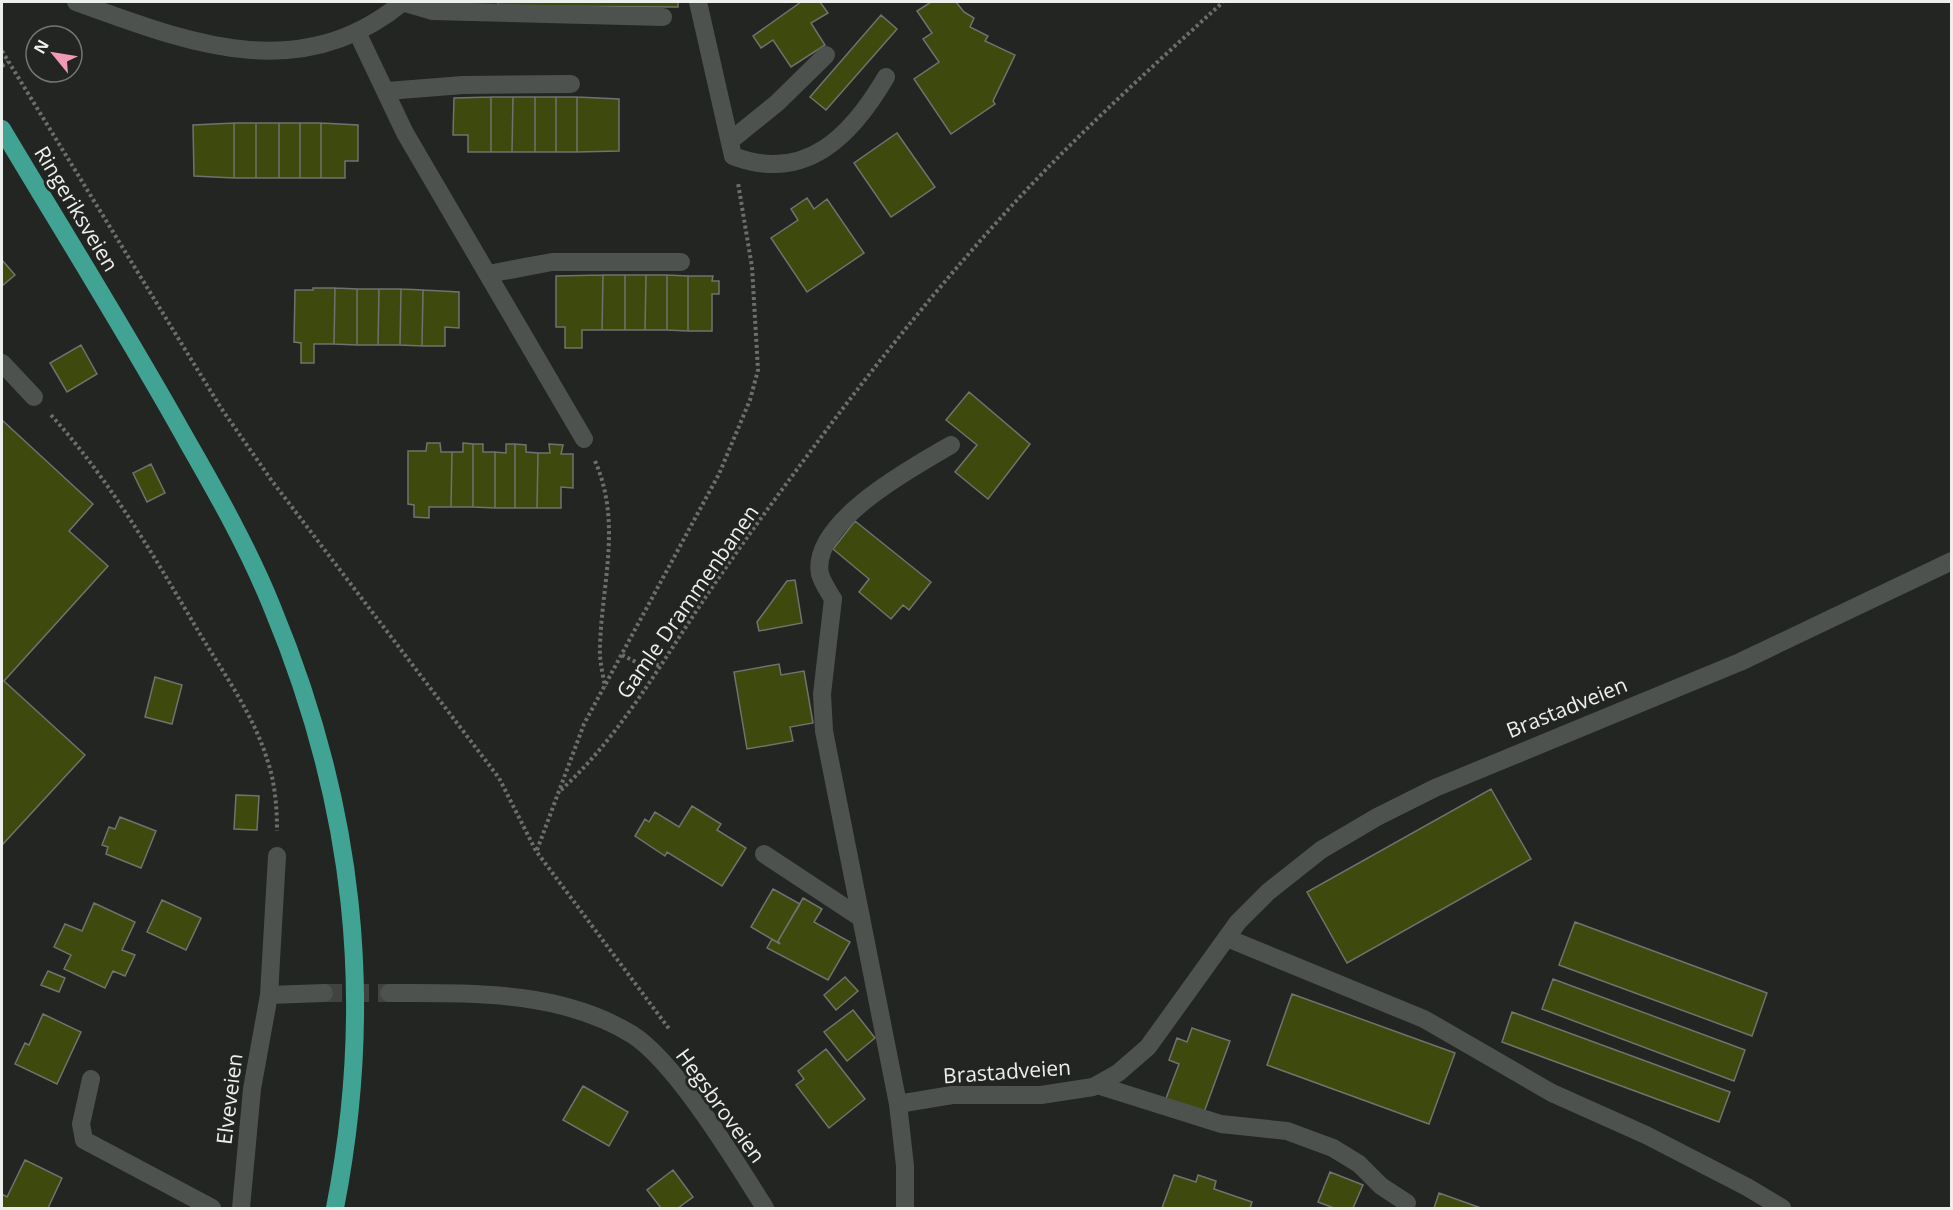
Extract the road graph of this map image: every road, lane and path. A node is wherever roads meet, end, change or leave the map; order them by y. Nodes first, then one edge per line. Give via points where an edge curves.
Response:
1 (76, 2) edge
2 (402, 2) edge
3 (698, 2) edge
4 (1223, 2) edge
5 (663, 17) dead end
6 (357, 32) junction
7 (2, 51) edge
8 (826, 55) dead end
9 (8, 62) junction
10 (2, 66) edge
11 (886, 77) dead end
12 (570, 84) dead end
13 (387, 91) junction
14 (2, 129) edge
15 (732, 148) junction
16 (681, 262) dead end
17 (488, 274) junction
18 (2, 363) edge
19 (34, 397) joint
20 (584, 439) joint
21 (951, 446) dead end
22 (1952, 561) edge
23 (622, 656) junction
24 (661, 665) junction
25 (605, 688) junction
26 (561, 790) junction
27 (536, 851) junction
28 (764, 854) dead end
29 (277, 856) joint
30 (861, 918) junction
31 (1227, 938) junction
32 (324, 993) tunnel mouth
33 (389, 993) tunnel mouth
34 (269, 995) junction
35 (675, 1037) dead end
36 (91, 1079) dead end
37 (1097, 1085) junction
38 (898, 1104) junction
39 (1407, 1203) dead end
40 (212, 1209) edge
41 (241, 1209) edge
42 (335, 1209) edge
43 (765, 1209) edge
44 (905, 1209) edge
45 (1782, 1209) edge

1 - 6 street via 150,28 230,49 298,48
2 - 5 street via 433,11
2 - 6 street
3 - 15 street
4 - 24 path, Gamle Drammenbanen via 1112,104 1018,199 868,374
6 - 13 street
7 - 9 path
8 - 15 street
9 - 10 path
9 - 27 path via 221,408 272,481 499,778
11 - 15 street via 866,111 842,138 827,148 807,157 755,165
12 - 13 street
13 - 17 street via 405,133
14 - 42 main road, Ringeriksveien via 163,397 246,550 292,658 328,771 350,897 356,1010 348,1130
15 - 23 path via 752,267 758,370 739,431
16 - 17 street via 552,262
17 - 20 street
18 - 19 street
19 - 29 path via 77,444 152,553 244,706 267,759 273,786
20 - 25 path via 606,492 610,522 600,649
21 - 30 street via 889,481 839,526 824,548 820,573 833,599 822,694 824,730
22 - 31 street, Brastadveien via 1740,662 1496,760 1377,817 1322,850 1268,892
23 - 24 path via 640,664
23 - 25 path
24 - 26 path, Gamle Drammenbanen via 586,767
25 - 26 path via 568,761
26 - 27 path
27 - 35 path
28 - 30 street
29 - 34 street, Elveveien
30 - 38 street
31 - 37 street, Brastadveien via 1148,1047
31 - 45 street via 1424,1019 1552,1093 1646,1135
32 - 34 street
33 - 43 street, Hegsbroveien via 540,1000 582,1011 634,1036 700,1110
34 - 41 street, Elveveien via 252,1089
36 - 40 street via 81,1124 84,1140
37 - 38 street, Brastadveien via 1068,1093 952,1095
37 - 39 street via 1221,1124 1257,1126 1304,1136 1359,1164 1381,1186
38 - 44 street

